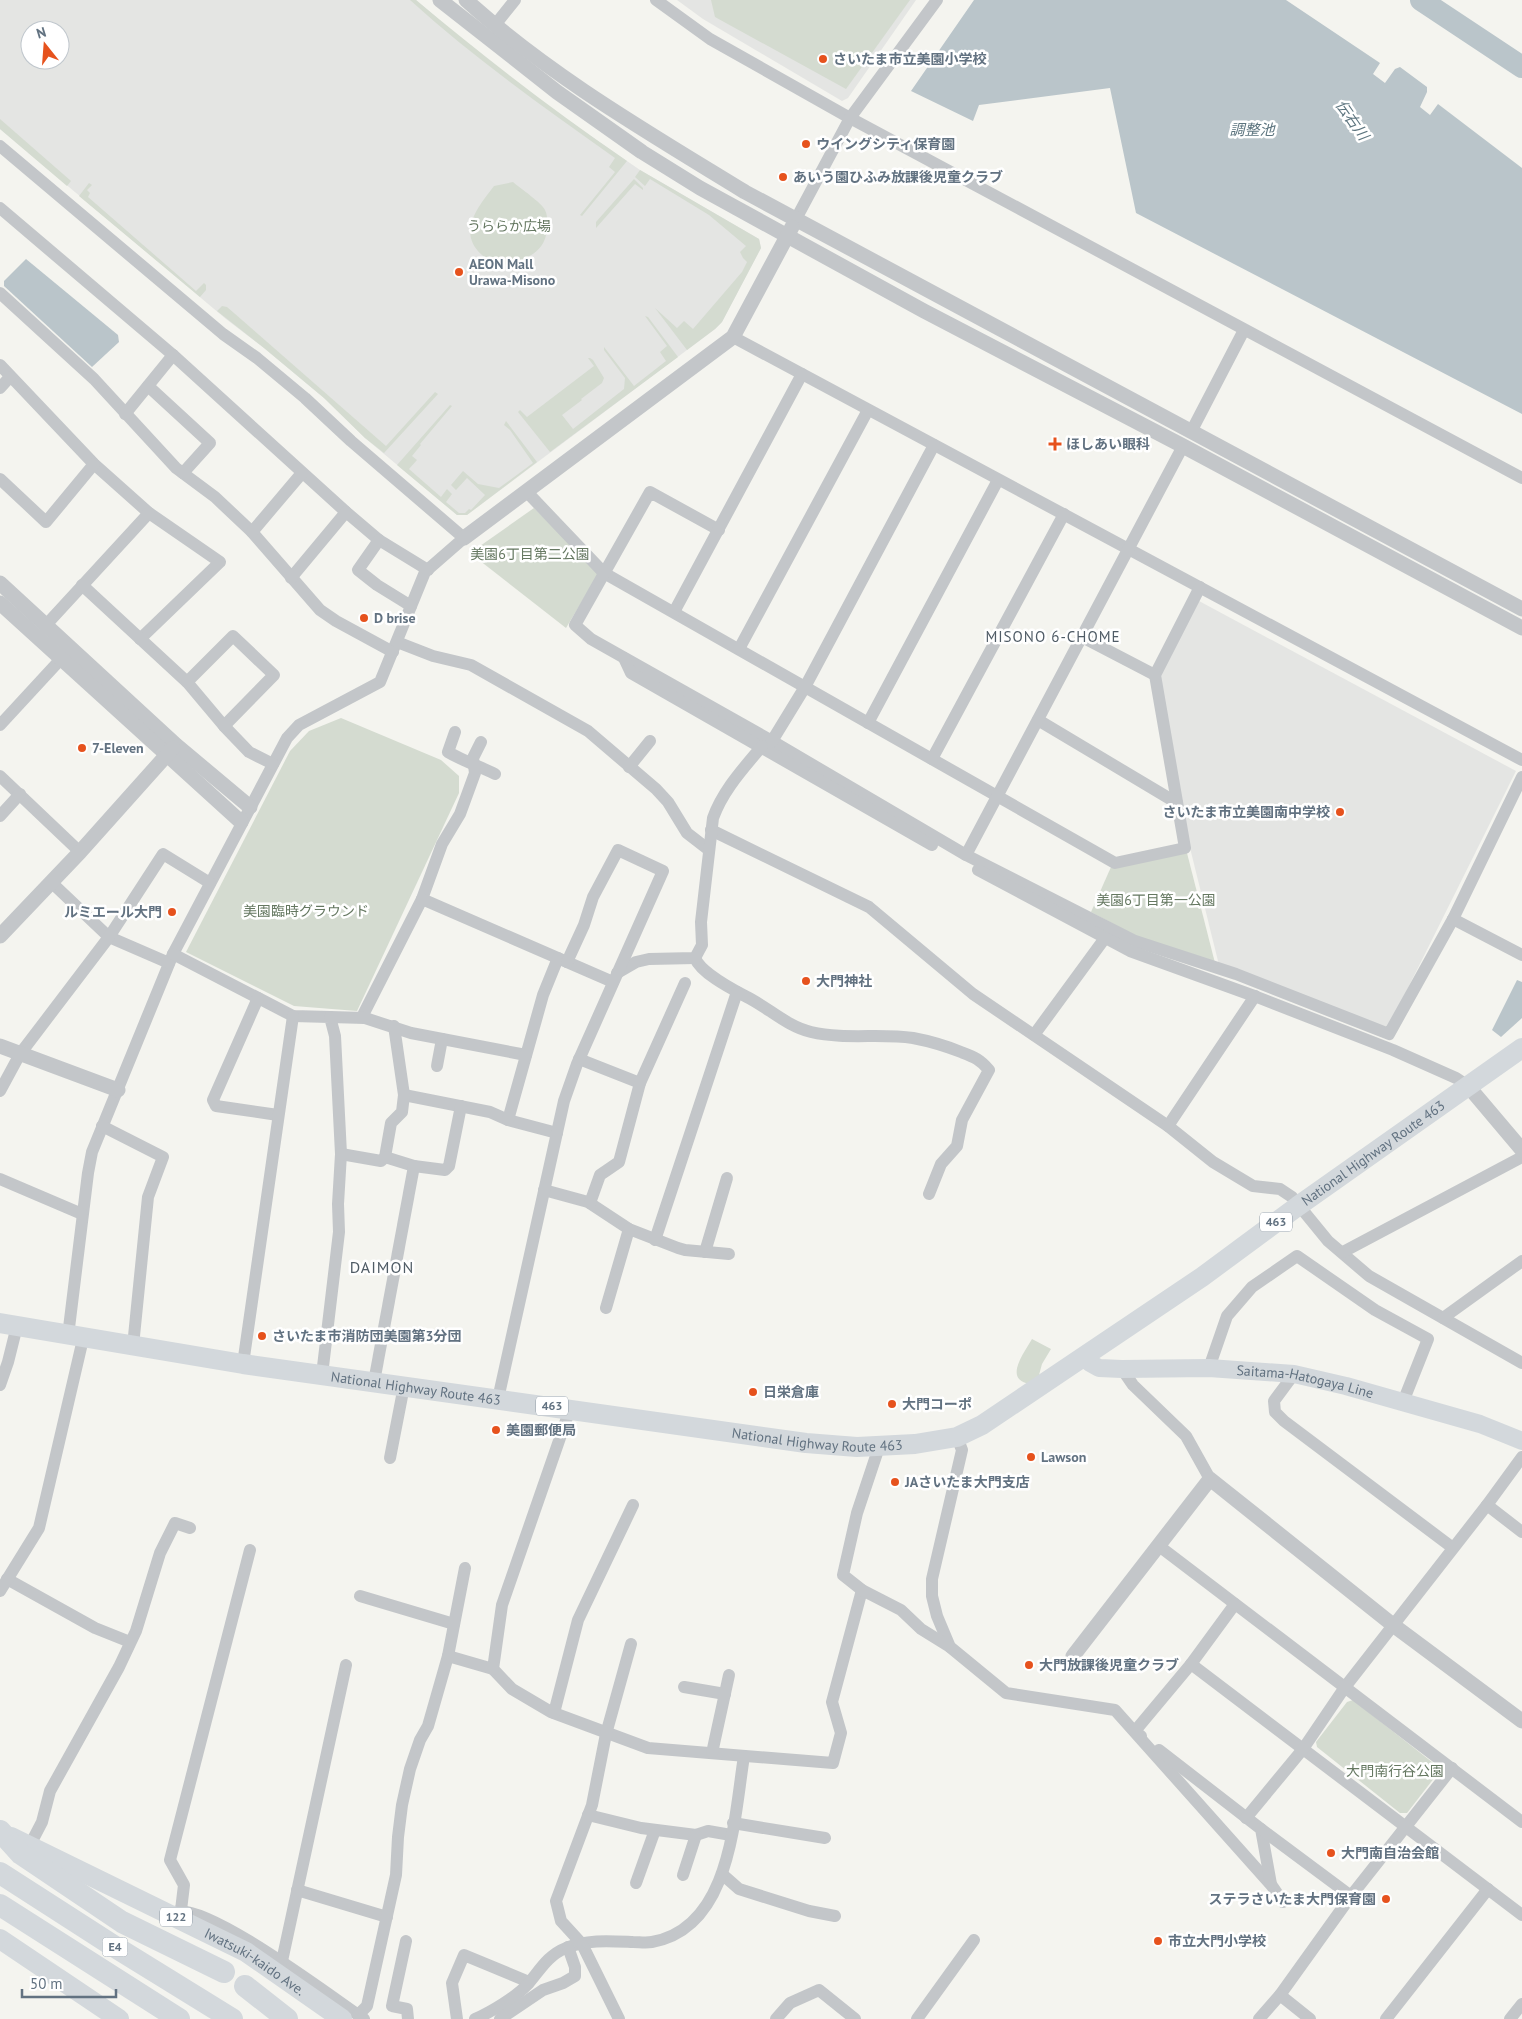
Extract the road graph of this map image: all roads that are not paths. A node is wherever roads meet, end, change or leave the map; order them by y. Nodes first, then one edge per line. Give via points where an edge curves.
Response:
1 (440, 0) edge
2 (466, 0) edge
3 (515, 0) edge
4 (656, 0) edge
5 (937, 0) edge
6 (495, 25) junction
7 (850, 118) junction
8 (0, 146) edge
9 (0, 208) edge
10 (796, 219) junction
11 (787, 236) junction
12 (0, 293) edge
13 (1244, 330) junction
14 (732, 337) junction
15 (173, 356) junction
16 (0, 366) edge
17 (802, 374) junction
18 (10, 377) junction
19 (148, 386) junction
20 (0, 388) edge
21 (868, 410) junction
22 (125, 414) junction
23 (1192, 432) junction
24 (934, 445) junction
25 (1183, 446) junction
26 (94, 464) junction
27 (183, 473) junction
28 (302, 473) junction
29 (1522, 478) edge
30 (0, 479) edge
31 (998, 480) junction
32 (526, 491) junction
33 (346, 512) junction
34 (149, 513) junction
35 (1064, 514) junction
36 (719, 530) junction
37 (252, 532) junction
38 (464, 538) junction
39 (379, 540) junction
40 (1129, 549) junction
41 (428, 570) junction
42 (604, 572) junction
43 (292, 578) junction
44 (0, 582) edge
45 (82, 585) junction
46 (1200, 587) junction
47 (0, 604) edge
48 (411, 606) junction
49 (1522, 609) edge
50 (674, 612) junction
51 (46, 625) junction
52 (1522, 628) edge
53 (1082, 636) junction
54 (140, 639) junction
55 (395, 647) junction
56 (739, 649) junction
57 (60, 660) junction
58 (1155, 675) junction
59 (187, 682) junction
60 (805, 687) junction
61 (1038, 720) junction
62 (868, 723) junction
63 (0, 725) edge
64 (224, 726) junction
65 (455, 732) dead end
66 (650, 741) dead end
67 (480, 742) dead end
68 (767, 744) junction
69 (172, 750) junction
70 (932, 759) junction
71 (1522, 760) edge
72 (273, 764) junction
73 (474, 764) junction
74 (629, 767) junction
75 (495, 774) dead end
76 (0, 776) edge
77 (1522, 778) edge
78 (20, 794) junction
79 (997, 796) junction
80 (1177, 803) junction
81 (250, 807) junction
82 (0, 816) edge
83 (241, 822) junction
84 (711, 830) junction
85 (709, 850) junction
86 (80, 852) junction
87 (966, 855) junction
88 (50, 882) junction
89 (210, 883) junction
90 (422, 899) junction
91 (1453, 919) junction
92 (0, 936) edge
93 (110, 937) junction
94 (1105, 938) junction
95 (1520, 951) edge
96 (695, 958) junction
97 (171, 959) junction
98 (562, 960) junction
99 (615, 977) junction
100 (685, 983) dead end
101 (737, 992) junction
102 (1256, 996) junction
103 (258, 998) junction
104 (293, 1016) junction
105 (330, 1017) junction
106 (365, 1018) junction
107 (394, 1026) junction
108 (1034, 1035) junction
109 (442, 1039) junction
110 (0, 1046) edge
111 (1522, 1048) edge
112 (20, 1054) junction
113 (526, 1055) junction
114 (579, 1059) junction
115 (437, 1066) dead end
116 (640, 1083) junction
117 (1468, 1086) junction
118 (118, 1090) junction
119 (0, 1091) edge
120 (404, 1095) junction
121 (461, 1106) junction
122 (278, 1116) junction
123 (508, 1120) junction
124 (102, 1126) junction
125 (1168, 1126) junction
126 (556, 1133) junction
127 (1522, 1150) edge
128 (341, 1154) junction
129 (1522, 1156) edge
130 (385, 1157) junction
131 (414, 1166) junction
132 (727, 1178) dead end
133 (0, 1179) edge
134 (544, 1190) junction
135 (929, 1194) dead end
136 (590, 1203) junction
137 (1298, 1206) junction
138 (82, 1214) junction
139 (629, 1229) junction
140 (655, 1240) junction
141 (705, 1252) junction
142 (1343, 1252) junction
143 (729, 1254) dead end
144 (1522, 1261) edge
145 (606, 1308) dead end
146 (1443, 1318) junction
147 (8, 1325) edge
148 (75, 1337) junction
149 (133, 1346) junction
150 (1084, 1357) junction
151 (1522, 1363) edge
152 (242, 1364) junction
153 (1209, 1368) junction
154 (1122, 1369) junction
155 (1294, 1374) junction
156 (322, 1375) junction
157 (374, 1382) junction
158 (0, 1385) edge
159 (404, 1386) junction
160 (498, 1399) junction
161 (1403, 1402) junction
162 (570, 1409) junction
163 (957, 1436) junction
164 (1522, 1441) edge
165 (879, 1447) junction
166 (1522, 1457) edge
167 (390, 1458) dead end
168 (1210, 1479) junction
169 (633, 1505) dead end
170 (1487, 1505) junction
171 (190, 1528) dead end
172 (1522, 1532) edge
173 (1159, 1546) junction
174 (1453, 1548) junction
175 (250, 1550) dead end
176 (465, 1568) dead end
177 (8, 1579) junction
178 (862, 1590) junction
179 (0, 1591) edge
180 (360, 1596) dead end
181 (1235, 1604) junction
182 (454, 1624) junction
183 (1393, 1625) junction
184 (130, 1642) junction
185 (631, 1644) dead end
186 (950, 1647) junction
187 (448, 1656) junction
188 (1073, 1656) dead end
189 (1191, 1664) junction
190 (346, 1665) dead end
191 (493, 1669) junction
192 (729, 1675) dead end
193 (684, 1687) dead end
194 (1345, 1687) junction
195 (725, 1694) junction
196 (554, 1713) junction
197 (1522, 1722) edge
198 (1135, 1731) junction
199 (606, 1734) junction
200 (1303, 1749) junction
201 (712, 1753) junction
202 (744, 1756) junction
203 (1452, 1768) junction
204 (588, 1815) junction
205 (1246, 1818) junction
206 (1522, 1822) edge
207 (1406, 1827) junction
208 (732, 1829) junction
209 (655, 1830) junction
210 (1260, 1830) junction
211 (0, 1831) edge
212 (696, 1835) junction
213 (824, 1838) dead end
214 (29, 1847) junction
215 (0, 1873) edge
216 (722, 1874) junction
217 (683, 1875) dead end
218 (636, 1883) dead end
219 (1272, 1886) junction
220 (1488, 1889) junction
221 (297, 1890) junction
222 (1351, 1896) junction
223 (1283, 1902) dead end
224 (0, 1904) edge
225 (176, 1912) junction
226 (1522, 1915) edge
227 (836, 1916) dead end
228 (387, 1917) junction
229 (0, 1939) edge
230 (974, 1940) dead end
231 (406, 1941) dead end
232 (582, 1944) junction
233 (568, 1947) junction
234 (282, 1960) junction
235 (224, 1972) dead end
236 (529, 1982) junction
237 (244, 1986) dead end
238 (1280, 1994) junction
239 (1522, 2004) edge
240 (614, 2016) edge
241 (354, 2018) edge
242 (119, 2019) edge
243 (180, 2019) edge
244 (232, 2019) edge
245 (287, 2019) edge
246 (408, 2019) edge
247 (457, 2019) edge
248 (475, 2019) edge
249 (500, 2019) edge
250 (776, 2019) edge
251 (855, 2019) edge
252 (917, 2019) edge
253 (1260, 2019) edge
254 (1310, 2019) edge
255 (1386, 2019) edge
256 (1510, 2019) edge

1 - 11 street via 557,92 642,152
2 - 6 street
3 - 6 street
4 - 7 street via 710,39
5 - 7 street
6 - 10 street via 606,106 745,192
7 - 10 street
7 - 13 street
8 - 38 street via 223,334 305,398 351,442
9 - 15 street
10 - 11 street
10 - 23 street
11 - 14 street
11 - 25 street
12 - 22 street via 94,379
13 - 23 street
13 - 29 street
14 - 17 street
14 - 32 street
15 - 19 street
15 - 28 street
16 - 18 street
17 - 21 street
17 - 36 street
18 - 20 street
18 - 26 street
19 - 22 street
19 - 27 street via 210,443
21 - 24 street
21 - 56 street
22 - 27 street
23 - 49 street
24 - 31 street
24 - 60 street
25 - 40 street
25 - 52 street
26 - 30 street via 46,522
26 - 34 street
27 - 37 street via 215,497
28 - 33 street
28 - 37 street
31 - 35 street
31 - 62 street
32 - 38 street
32 - 42 street
33 - 39 street
33 - 43 street
34 - 45 street
34 - 54 street via 220,562
35 - 40 street
35 - 70 street
36 - 42 street via 650,492
36 - 50 street
37 - 43 street
38 - 41 street
39 - 41 street
39 - 48 street via 358,570
40 - 46 street
40 - 53 street
41 - 48 street
42 - 50 street
42 - 68 street via 575,625 591,639
43 - 55 street via 320,610 336,621
44 - 51 street
45 - 51 street
45 - 54 street
46 - 58 street
46 - 71 street
47 - 57 street
48 - 55 street
50 - 56 street
51 - 69 street
53 - 58 street
53 - 61 street
54 - 59 street
55 - 72 street via 380,682 299,725 287,738
55 - 74 street via 472,665 588,731
56 - 60 street
57 - 63 street
57 - 69 street
58 - 80 street
59 - 64 street
59 - 64 street via 233,636 274,674
60 - 62 street
60 - 68 street
61 - 79 street
61 - 80 street
62 - 70 street
64 - 72 street via 249,752
65 - 73 street via 448,752 467,764
66 - 74 street
67 - 73 street via 473,758
68 - 84 street via 718,803
68 - 87 street
68 - 94 street via 908,832
69 - 81 street
69 - 83 street
69 - 86 street
70 - 79 street
72 - 81 street
73 - 75 street
73 - 90 street via 475,773 460,814 442,844
74 - 85 street via 668,802 687,833
76 - 78 street
77 - 91 street
78 - 82 street
78 - 86 street
79 - 80 street via 1115,863 1184,848
79 - 87 street
81 - 83 street
83 - 89 street
84 - 85 street
84 - 108 street via 869,907 973,994
85 - 96 street via 701,922 702,945
86 - 88 street
87 - 91 street via 1136,941 1236,974 1389,1034
88 - 92 street
88 - 93 street
89 - 93 street via 163,854
89 - 97 street
90 - 98 street
90 - 106 street via 364,1013
91 - 95 street
93 - 97 street
93 - 112 street
94 - 102 street via 1130,951
94 - 108 street
96 - 99 street via 636,962
96 - 101 street via 698,965
97 - 103 street
97 - 118 street
98 - 99 street
98 - 99 street via 584,925 593,896 618,850 663,870
98 - 113 street via 543,995
99 - 114 street
100 - 116 street
101 - 135 street via 762,1004 780,1019 810,1032 831,1036 913,1038 982,1060 989,1070 962,1120 957,1146 940,1164
101 - 140 street
102 - 117 street via 1393,1050
102 - 125 street
103 - 104 street
103 - 122 street via 214,1100 216,1106
104 - 105 street
104 - 122 street
105 - 106 street
105 - 128 street via 335,1036
106 - 107 street
107 - 109 street
107 - 120 street
108 - 125 street
109 - 113 street
109 - 115 street
110 - 112 street
111 - 117 highway, National Highway Route 463 / 463
112 - 118 street
112 - 119 street
113 - 123 street
114 - 116 street
114 - 126 street
116 - 136 street via 619,1162 600,1175
117 - 127 street
117 - 137 highway, National Highway Route 463 / 463
118 - 124 street
120 - 121 street
120 - 130 street via 402,1112 391,1123
121 - 123 street via 490,1112
121 - 131 street via 449,1166 445,1170
122 - 152 street
123 - 126 street
124 - 138 street via 92,1152
124 - 149 street via 162,1157 148,1197
125 - 137 street via 1233,1175 1253,1186 1280,1189
126 - 134 street
128 - 130 street via 381,1161
128 - 156 street via 338,1248
129 - 142 street
130 - 131 street
131 - 157 street
132 - 141 street
133 - 138 street
134 - 136 street
134 - 160 street
136 - 139 street
137 - 142 street
137 - 150 highway, National Highway Route 463 / 463
138 - 148 street
139 - 140 street
139 - 145 street
140 - 141 street via 685,1250
141 - 143 street
142 - 146 street via 1369,1276
144 - 146 street
146 - 151 street
147 - 148 highway, National Highway Route 463 / 463
147 - 158 street via 8,1362
148 - 149 highway, National Highway Route 463 / 463
148 - 177 street via 38,1528
149 - 152 highway, National Highway Route 463 / 463
150 - 154 main road, Saitama-Hatogaya Line via 1099,1368
150 - 163 highway, National Highway Route 463 / 463 via 982,1425
152 - 156 highway, National Highway Route 463 / 463
153 - 154 main road, Saitama-Hatogaya Line
153 - 155 main road, Saitama-Hatogaya Line
153 - 161 street via 1227,1316 1252,1287 1297,1256 1375,1310 1428,1339
154 - 168 street via 1133,1385 1186,1436
155 - 161 main road, Saitama-Hatogaya Line
155 - 174 street via 1274,1401 1275,1412
156 - 157 highway, National Highway Route 463 / 463
157 - 159 highway, National Highway Route 463 / 463
159 - 160 highway, National Highway Route 463 / 463
159 - 167 street
160 - 162 highway, National Highway Route 463 / 463
161 - 164 main road, Saitama-Hatogaya Line via 1480,1424
162 - 165 highway, National Highway Route 463 / 463 via 806,1443
162 - 191 street via 502,1606
163 - 165 highway, National Highway Route 463 / 463
163 - 186 street via 962,1450 932,1579 937,1616
165 - 178 street via 857,1513 843,1575
166 - 170 street
168 - 173 street
168 - 183 street
169 - 196 street via 578,1620
170 - 172 street
170 - 174 street
171 - 184 street via 175,1524 160,1553
173 - 181 street
173 - 188 street
174 - 183 street
175 - 225 street via 170,1860 184,1885
176 - 182 street
177 - 179 street
177 - 184 street via 95,1628
178 - 186 street via 901,1610 920,1629
178 - 202 street via 832,1702 841,1733 832,1763
180 - 182 street
181 - 189 street
181 - 194 street
182 - 187 street
183 - 194 street
183 - 197 street
184 - 214 street via 119,1668 50,1791 42,1822
185 - 199 street
186 - 198 street via 1006,1693 1115,1710
187 - 191 street
187 - 228 street via 428,1726 410,1769 399,1829 396,1876
189 - 198 street
189 - 200 street
190 - 221 street
191 - 196 street via 512,1689
192 - 195 street
193 - 195 street
194 - 200 street
194 - 203 street
195 - 201 street
196 - 199 street
198 - 205 street
198 - 219 street
199 - 201 street via 648,1748
199 - 204 street
200 - 205 street
200 - 207 street
201 - 202 street
202 - 208 street
203 - 206 street
203 - 207 street
204 - 209 street
204 - 232 street via 556,1901 562,1921
205 - 210 street
207 - 220 street
207 - 222 street
208 - 212 street
208 - 213 street
208 - 216 street
209 - 212 street
209 - 218 street
210 - 219 street
210 - 222 street
211 - 214 highway, Iwatsuki-kaido Ave. / 122
211 - 235 highway via 22,1854 122,1922
212 - 217 street
214 - 225 highway, Iwatsuki-kaido Ave. / 122
215 - 244 highway, E4
216 - 227 street via 739,1889
216 - 232 street via 708,1905 681,1932 652,1942 595,1941
219 - 223 street
220 - 226 street
220 - 255 street
221 - 228 street
221 - 234 street
222 - 238 street
224 - 243 highway, E4
225 - 234 street via 208,1918
225 - 241 highway, Iwatsuki-kaido Ave. / 122
228 - 241 street via 367,2006
229 - 242 highway
230 - 252 street
231 - 246 street via 392,2006 407,2009
232 - 233 street
232 - 240 street
233 - 236 street via 550,1958
233 - 249 street via 576,1967 575,1976 543,1990
234 - 241 street
236 - 247 street via 464,1955 452,1983
236 - 248 street via 489,2013
237 - 245 highway
238 - 253 street
238 - 254 street
239 - 256 street
250 - 251 street via 790,2004 818,1990

